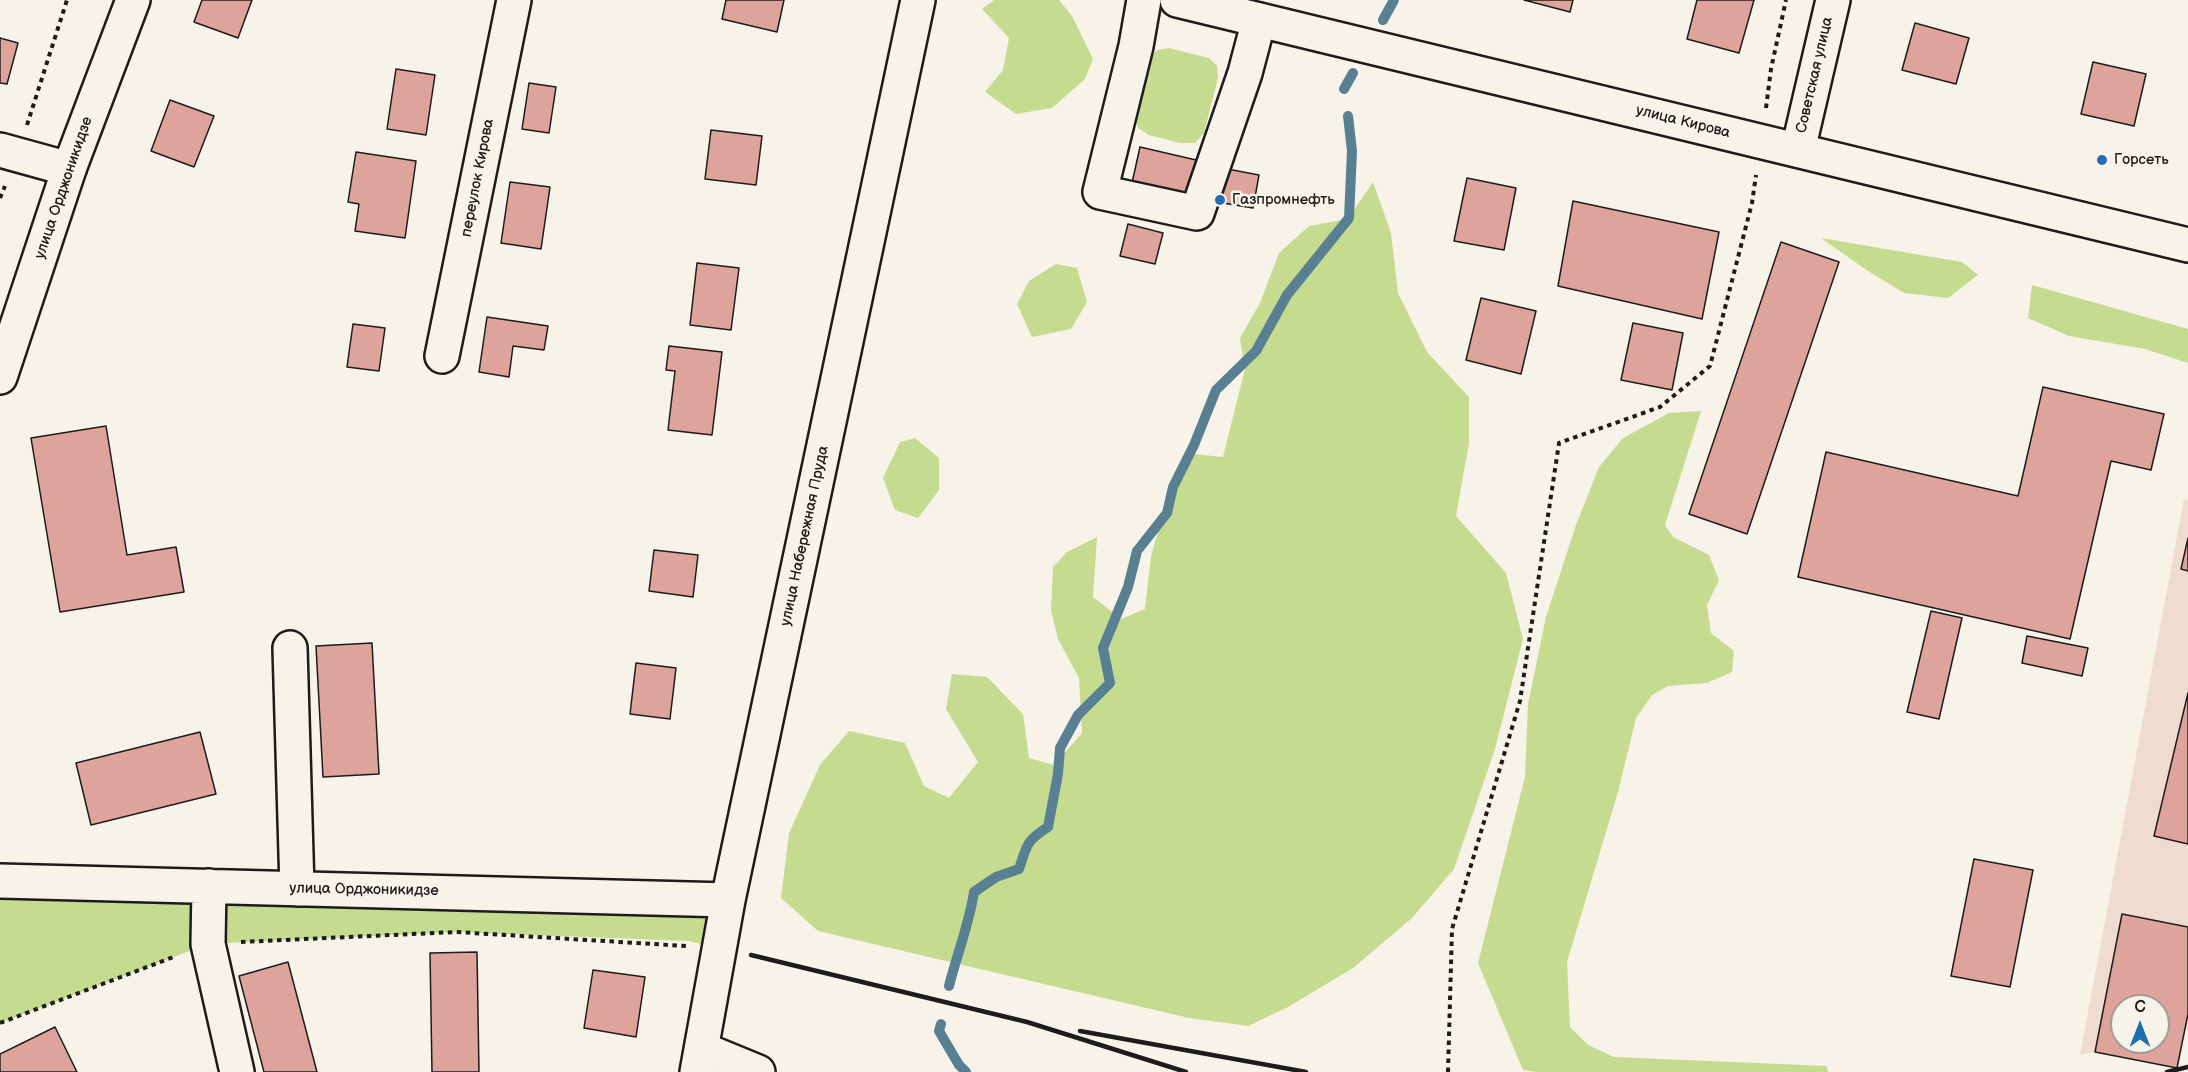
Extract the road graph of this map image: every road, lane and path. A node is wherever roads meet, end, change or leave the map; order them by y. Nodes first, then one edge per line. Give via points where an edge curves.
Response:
1 (67, 0) edge
2 (133, 0) edge
3 (514, 0) edge
4 (918, 0) edge
5 (1144, 0) edge
6 (1178, 0) edge
7 (1786, 0) edge
8 (1833, 0) edge
9 (1259, 20) junction
10 (1771, 69) dead end
11 (1798, 150) junction
12 (8, 152) edge
13 (69, 169) junction
14 (0, 198) edge
15 (1752, 203) dead end
16 (2188, 245) edge
17 (442, 356) dead end
18 (0, 377) edge
19 (290, 648) dead end
20 (0, 881) edge
21 (208, 886) junction
22 (297, 889) junction
23 (728, 900) junction
24 (208, 944) junction
25 (720, 948) junction
26 (0, 1023) edge
27 (700, 1061) edge
28 (237, 1072) edge
29 (758, 1072) edge
30 (1448, 1072) edge

1 - 12 path
2 - 13 street, улица Орджоникидзе
3 - 17 street, переулок Кирова
4 - 23 street, улица Набережная Пруда
5 - 9 street via 1100,192 1197,213
6 - 9 street, улица Кирова
7 - 10 path
8 - 11 street, Советская улица
9 - 11 street, улица Кирова
11 - 16 street, улица Кирова
12 - 13 street
12 - 14 path
13 - 18 street, улица Орджоникидзе
15 - 30 path via 1710,366 1660,407 1559,443 1520,701 1452,929
19 - 22 street
20 - 21 street, улица Орджоникидзе
21 - 22 street, улица Орджоникидзе
21 - 24 street
22 - 23 street, улица Орджоникидзе
23 - 25 street, улица Набережная Пруда
24 - 25 path via 456,932
24 - 26 path
24 - 28 street
25 - 27 street, улица Набережная Пруда
27 - 29 street

